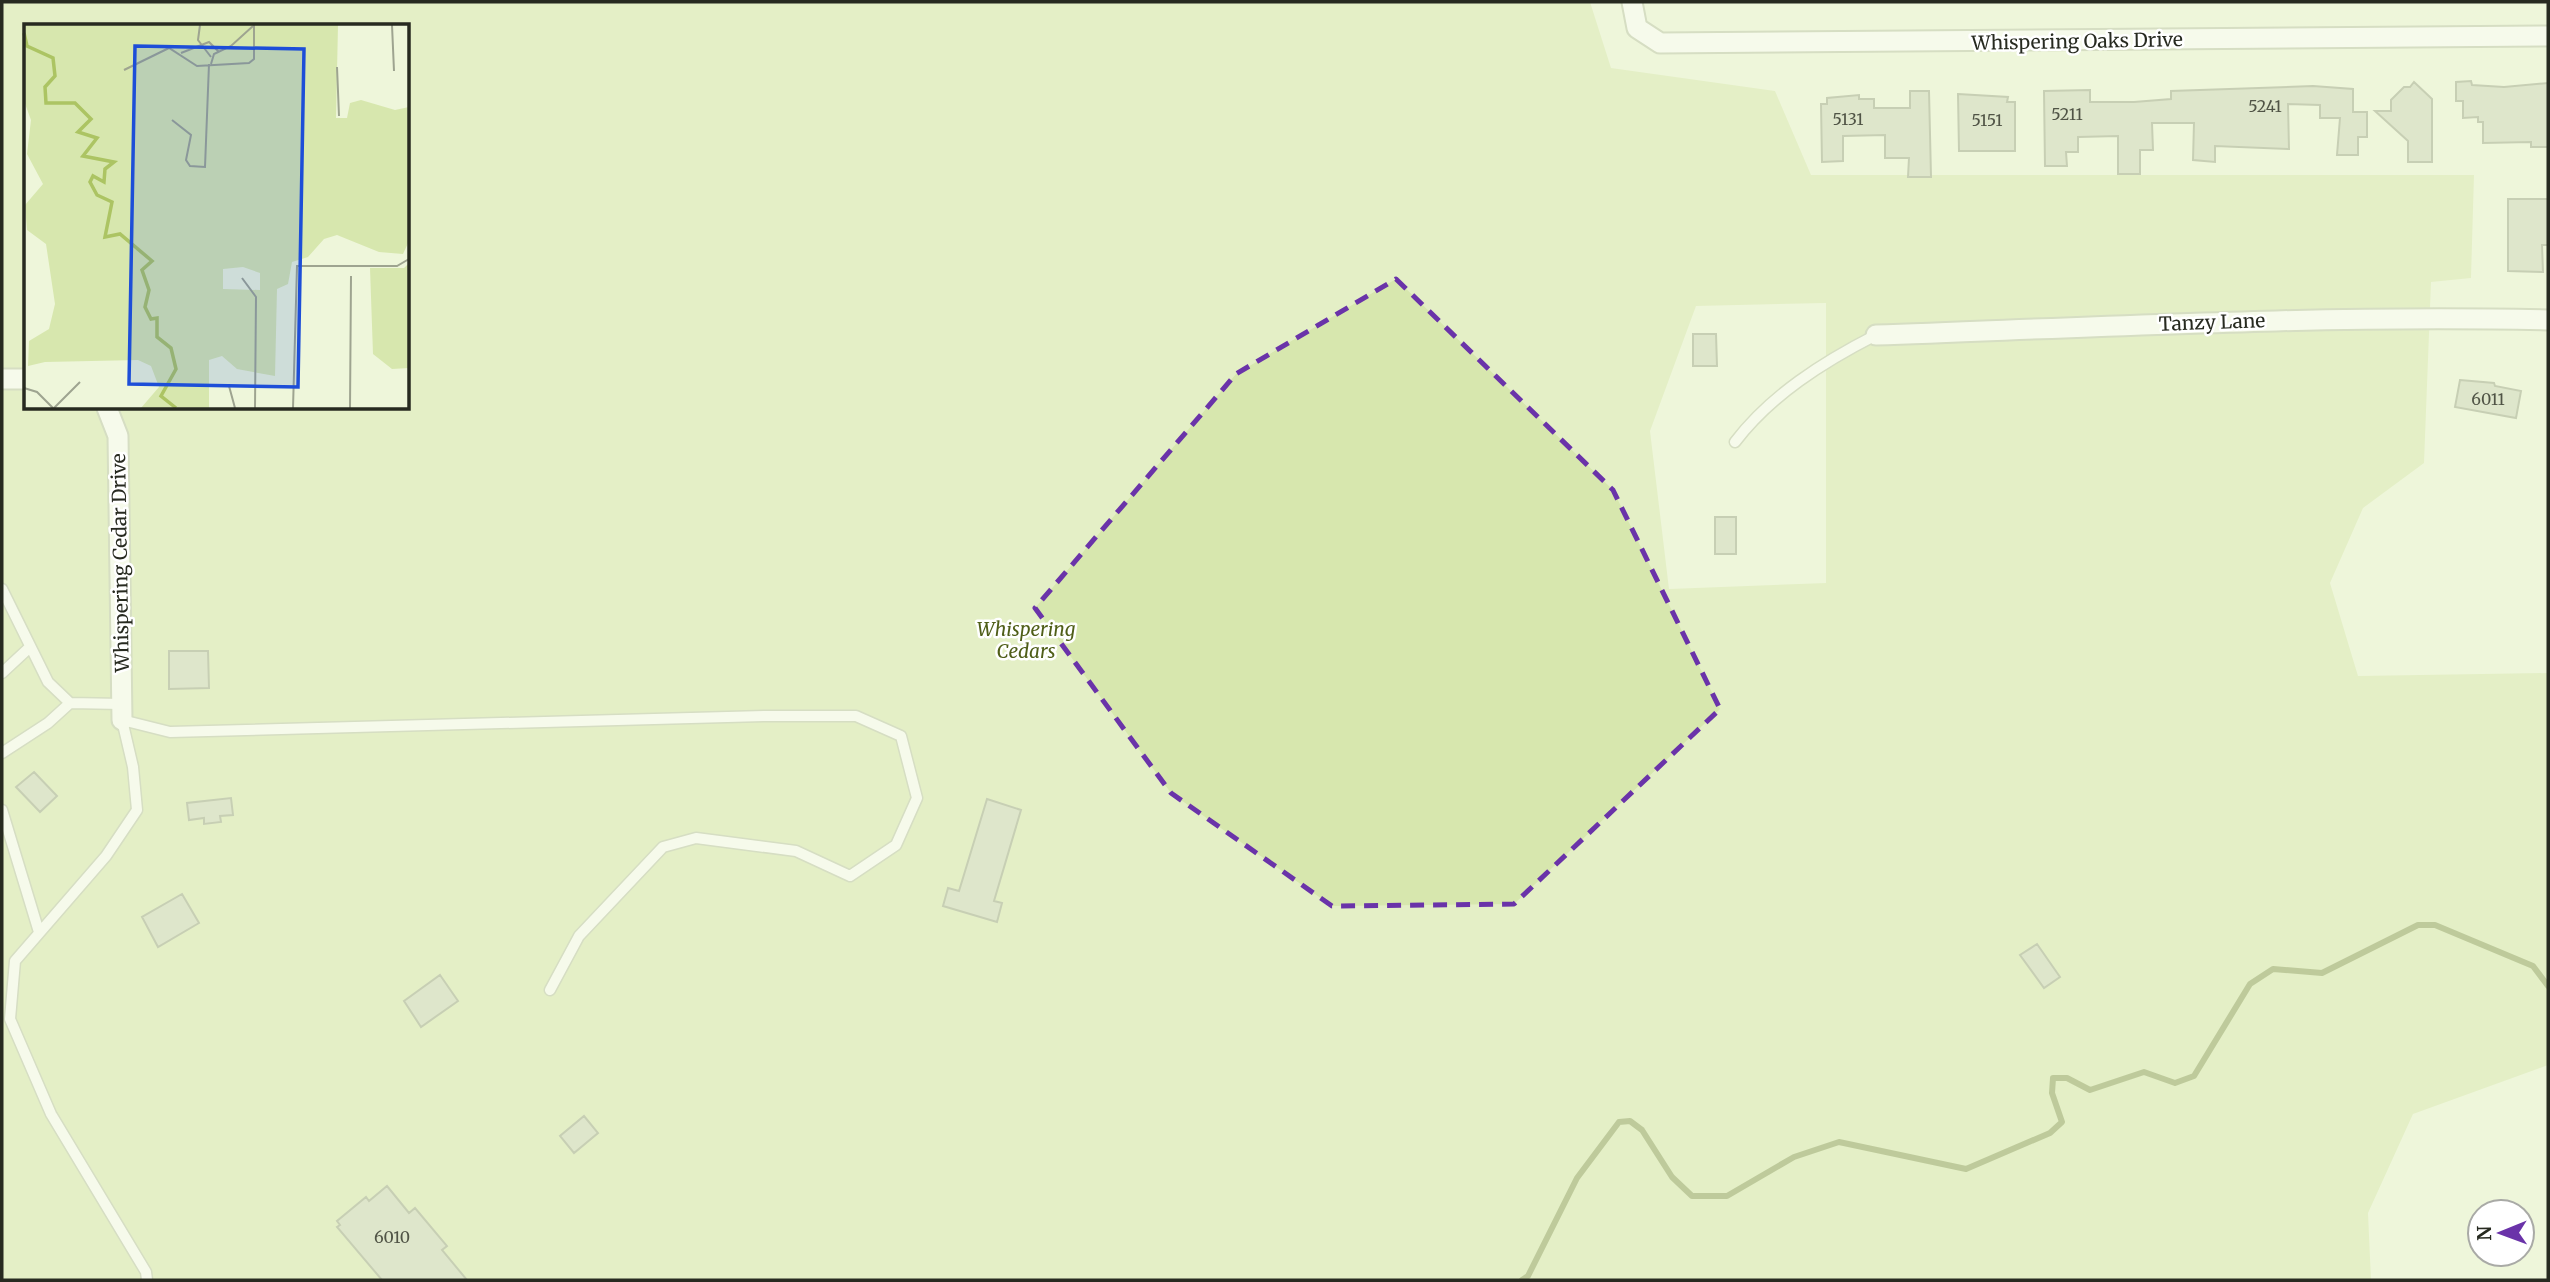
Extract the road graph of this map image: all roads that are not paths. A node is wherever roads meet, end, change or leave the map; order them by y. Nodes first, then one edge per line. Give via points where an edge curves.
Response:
1 (1632, 2) edge
2 (2548, 36) edge
3 (2548, 320) edge
4 (1876, 335) joint
5 (2, 379) edge
6 (24, 379) edge
7 (108, 410) edge
8 (1735, 442) dead end
9 (2, 589) edge
10 (30, 647) junction
11 (2, 673) edge
12 (70, 703) junction
13 (122, 712) junction
14 (2, 753) edge
15 (2, 810) edge
16 (39, 932) junction
17 (550, 990) dead end
18 (147, 1280) edge

1 - 2 street, Whispering Oaks Drive via 1637,28 1660,43
3 - 4 street, Tanzy Lane via 2222,320
4 - 8 lane via 1840,353 1758,413
5 - 6 street
7 - 13 street, Whispering Cedar Drive via 118,436
9 - 10 lane
10 - 11 lane
10 - 12 lane via 48,682
12 - 13 lane
12 - 14 lane
13 - 16 lane via 137,810 106,856
13 - 17 lane via 170,732 856,716 901,736 917,798 896,845 849,876 796,851 696,838 663,847 579,936
15 - 16 lane
16 - 18 lane via 15,961 10,1019 51,1114

